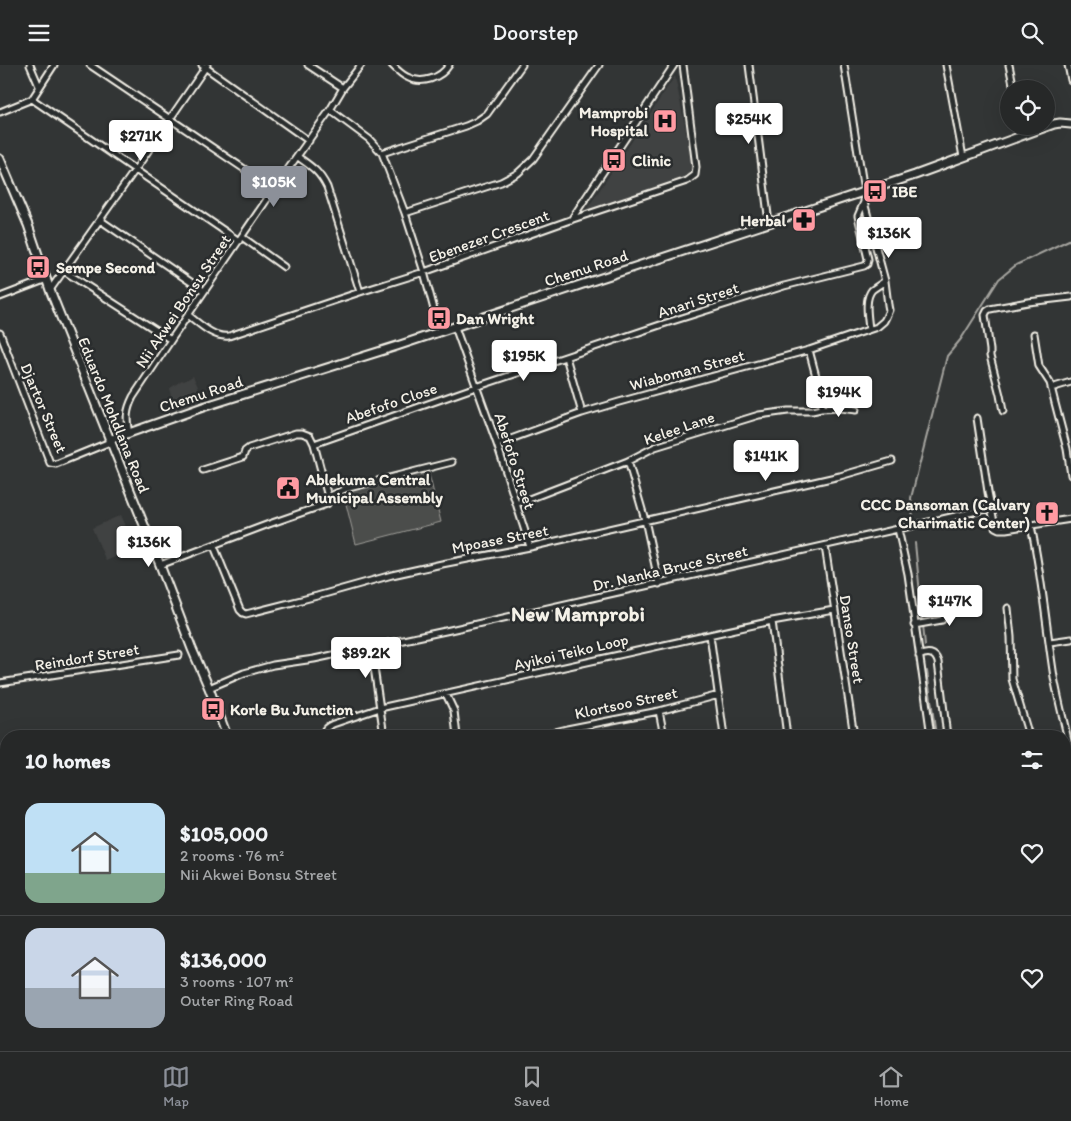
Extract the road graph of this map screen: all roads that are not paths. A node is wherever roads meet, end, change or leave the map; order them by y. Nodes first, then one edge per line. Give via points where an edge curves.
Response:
1 (30, 65) edge
2 (54, 65) edge
3 (90, 65) edge
4 (308, 65) edge
5 (361, 65) edge
6 (392, 65) edge
7 (449, 65) edge
8 (522, 65) edge
9 (599, 65) edge
10 (674, 65) edge
11 (683, 65) edge
12 (749, 65) edge
13 (844, 65) edge
14 (946, 65) edge
15 (1009, 65) edge
16 (1068, 65) edge
17 (205, 66) edge
18 (1012, 80) edge
19 (1071, 80) edge
20 (39, 86) junction
21 (343, 88) junction
22 (32, 99) junction
23 (330, 111) junction
24 (0, 112) edge
25 (171, 119) junction
26 (1055, 124) edge
27 (1071, 124) edge
28 (1020, 135) edge
29 (309, 141) junction
30 (382, 153) junction
31 (298, 157) junction
32 (963, 157) junction
33 (0, 159) edge
34 (135, 170) junction
35 (274, 189) junction
36 (864, 191) junction
37 (864, 201) junction
38 (405, 213) junction
39 (570, 220) junction
40 (100, 221) junction
41 (769, 223) junction
42 (241, 239) junction
43 (284, 267) dead end
44 (64, 271) junction
45 (424, 272) junction
46 (47, 279) junction
47 (885, 281) junction
48 (50, 290) junction
49 (204, 291) junction
50 (360, 292) junction
51 (0, 297) edge
52 (1071, 297) edge
53 (188, 315) junction
54 (455, 327) junction
55 (869, 329) junction
56 (440, 332) junction
57 (0, 333) edge
58 (1034, 334) dead end
59 (171, 340) junction
60 (809, 350) junction
61 (566, 357) junction
62 (1071, 382) edge
63 (476, 387) junction
64 (1051, 388) junction
65 (821, 409) junction
66 (856, 409) dead end
67 (1003, 411) dead end
68 (582, 413) junction
69 (977, 418) dead end
70 (129, 434) junction
71 (110, 441) junction
72 (314, 444) junction
73 (498, 444) junction
74 (628, 461) junction
75 (892, 461) dead end
76 (452, 462) dead end
77 (203, 469) dead end
78 (1071, 475) edge
79 (328, 497) junction
80 (516, 504) junction
81 (991, 508) junction
82 (1071, 519) edge
83 (645, 520) junction
84 (1031, 526) junction
85 (898, 529) junction
86 (214, 546) junction
87 (825, 546) junction
88 (530, 547) junction
89 (160, 565) junction
90 (659, 584) junction
91 (974, 600) dead end
92 (1008, 608) dead end
93 (834, 610) junction
94 (772, 621) junction
95 (914, 625) junction
96 (710, 635) junction
97 (1071, 639) edge
98 (1050, 642) junction
99 (371, 647) junction
100 (179, 655) dead end
101 (919, 656) junction
102 (0, 683) edge
103 (209, 688) junction
104 (446, 694) junction
105 (719, 695) junction
106 (380, 708) junction
107 (659, 711) junction
108 (567, 729) joint
109 (225, 730) edge
110 (324, 730) edge
111 (383, 730) edge
112 (456, 730) edge
113 (563, 730) edge
114 (663, 730) edge
115 (723, 730) edge
116 (786, 730) edge
117 (853, 730) edge
118 (929, 730) edge
119 (946, 730) edge
120 (1027, 730) edge
121 (1065, 730) edge

1 - 20 street
2 - 20 street
3 - 25 street
4 - 21 street
5 - 21 street, Nii Akwei Bonsu Street
6 - 7 street via 407,77 426,80 446,71
8 - 30 street via 487,114 477,121
9 - 38 street via 533,159 518,173 501,182
10 - 39 street
11 - 39 street, Ebenezer Crescent via 695,175 687,181
12 - 41 street
13 - 36 street
14 - 32 street
15 - 18 street
16 - 19 street
17 - 25 street
17 - 29 street
20 - 22 street
21 - 23 street, Nii Akwei Bonsu Street
22 - 24 street
22 - 34 street
23 - 29 street, Nii Akwei Bonsu Street
23 - 30 street via 370,139
25 - 34 street
25 - 35 street
26 - 27 street, Chemu Road
28 - 32 street, Chemu Road
29 - 31 street, Nii Akwei Bonsu Street
30 - 38 street
31 - 35 street, Nii Akwei Bonsu Street
31 - 50 street via 322,176
32 - 36 street, Chemu Road
33 - 46 street, Eduardo Mohdlana Road
34 - 40 street
34 - 42 street
35 - 42 street, Nii Akwei Bonsu Street
36 - 37 street
36 - 41 street, Chemu Road
37 - 47 street
37 - 61 street, Anari Street via 858,216 868,259 864,266 754,295
38 - 45 street
39 - 45 street, Ebenezer Crescent
40 - 44 street
40 - 49 street
41 - 54 street, Chemu Road
42 - 43 street
42 - 49 street, Nii Akwei Bonsu Street
44 - 48 street
44 - 59 street
45 - 50 street, Ebenezer Crescent
45 - 56 street
46 - 48 street, Eduardo Mohdlana Road
46 - 51 street
47 - 55 street via 868,297
47 - 55 street, Wiaboman Street via 889,310 884,321
48 - 71 street, Eduardo Mohdlana Road
49 - 53 street, Nii Akwei Bonsu Street
50 - 53 street, Ebenezer Crescent via 221,337
52 - 67 street via 987,311 990,356
53 - 59 street, Nii Akwei Bonsu Street
54 - 56 street, Chemu Road
54 - 63 street, Abefofo Street
55 - 60 street, Wiaboman Street
56 - 70 street, Chemu Road via 203,407
57 - 71 street, Djartor Street via 50,463 56,464
58 - 64 street via 1039,366
59 - 70 street, Nii Akwei Bonsu Street via 129,406 126,415
60 - 65 street via 821,395
60 - 68 street, Wiaboman Street
61 - 63 street, Anari Street
61 - 68 street
62 - 64 street
63 - 72 street, Abefofo Close
63 - 73 street, Abefofo Street
64 - 78 street
65 - 66 street, Kelee Lane
65 - 74 street, Kelee Lane via 759,415 655,447
68 - 73 street, Wiaboman Street
69 - 81 street
70 - 71 street, Chemu Road
71 - 89 street, Eduardo Mohdlana Road
72 - 77 street via 310,436 296,433 249,448 240,458
72 - 79 street
73 - 80 street, Abefofo Street
74 - 80 street, Kelee Lane
74 - 83 street
75 - 83 street, Mpoase Street via 840,476
76 - 79 street via 345,489
79 - 86 street via 327,504
80 - 88 street, Abefofo Street
81 - 84 street via 995,527 999,529
81 - 85 street, Dr. Nanka Bruce Street
82 - 84 street
83 - 88 street, Mpoase Street
83 - 90 street
84 - 98 street
85 - 87 street, Dr. Nanka Bruce Street
85 - 95 street
86 - 88 street, Mpoase Street via 240,610 246,614 392,575
86 - 89 street
87 - 90 street, Dr. Nanka Bruce Street
87 - 93 street, Danso Street
89 - 103 street, Eduardo Mohdlana Road
90 - 99 street, Dr. Nanka Bruce Street
91 - 95 street via 953,603 942,620
92 - 120 street via 1012,679
93 - 94 street, Ayikoi Teiko Loop
93 - 117 street, Danso Street
94 - 96 street, Ayikoi Teiko Loop
94 - 116 street
95 - 101 street
96 - 104 street, Ayikoi Teiko Loop
96 - 105 street
97 - 98 street
98 - 121 street
99 - 103 street, Dr. Nanka Bruce Street via 262,668
99 - 106 street
100 - 102 street, Reindorf Street
101 - 118 street
101 - 119 street via 928,653 937,657
103 - 109 street, Eduardo Mohdlana Road
104 - 106 street, Ayikoi Teiko Loop
104 - 112 street via 454,711
105 - 107 street, Klortsoo Street
105 - 115 street
106 - 110 street, Ayikoi Teiko Loop
106 - 111 street
107 - 108 street, Klortsoo Street
107 - 114 street
108 - 113 street, Klortsoo Street

